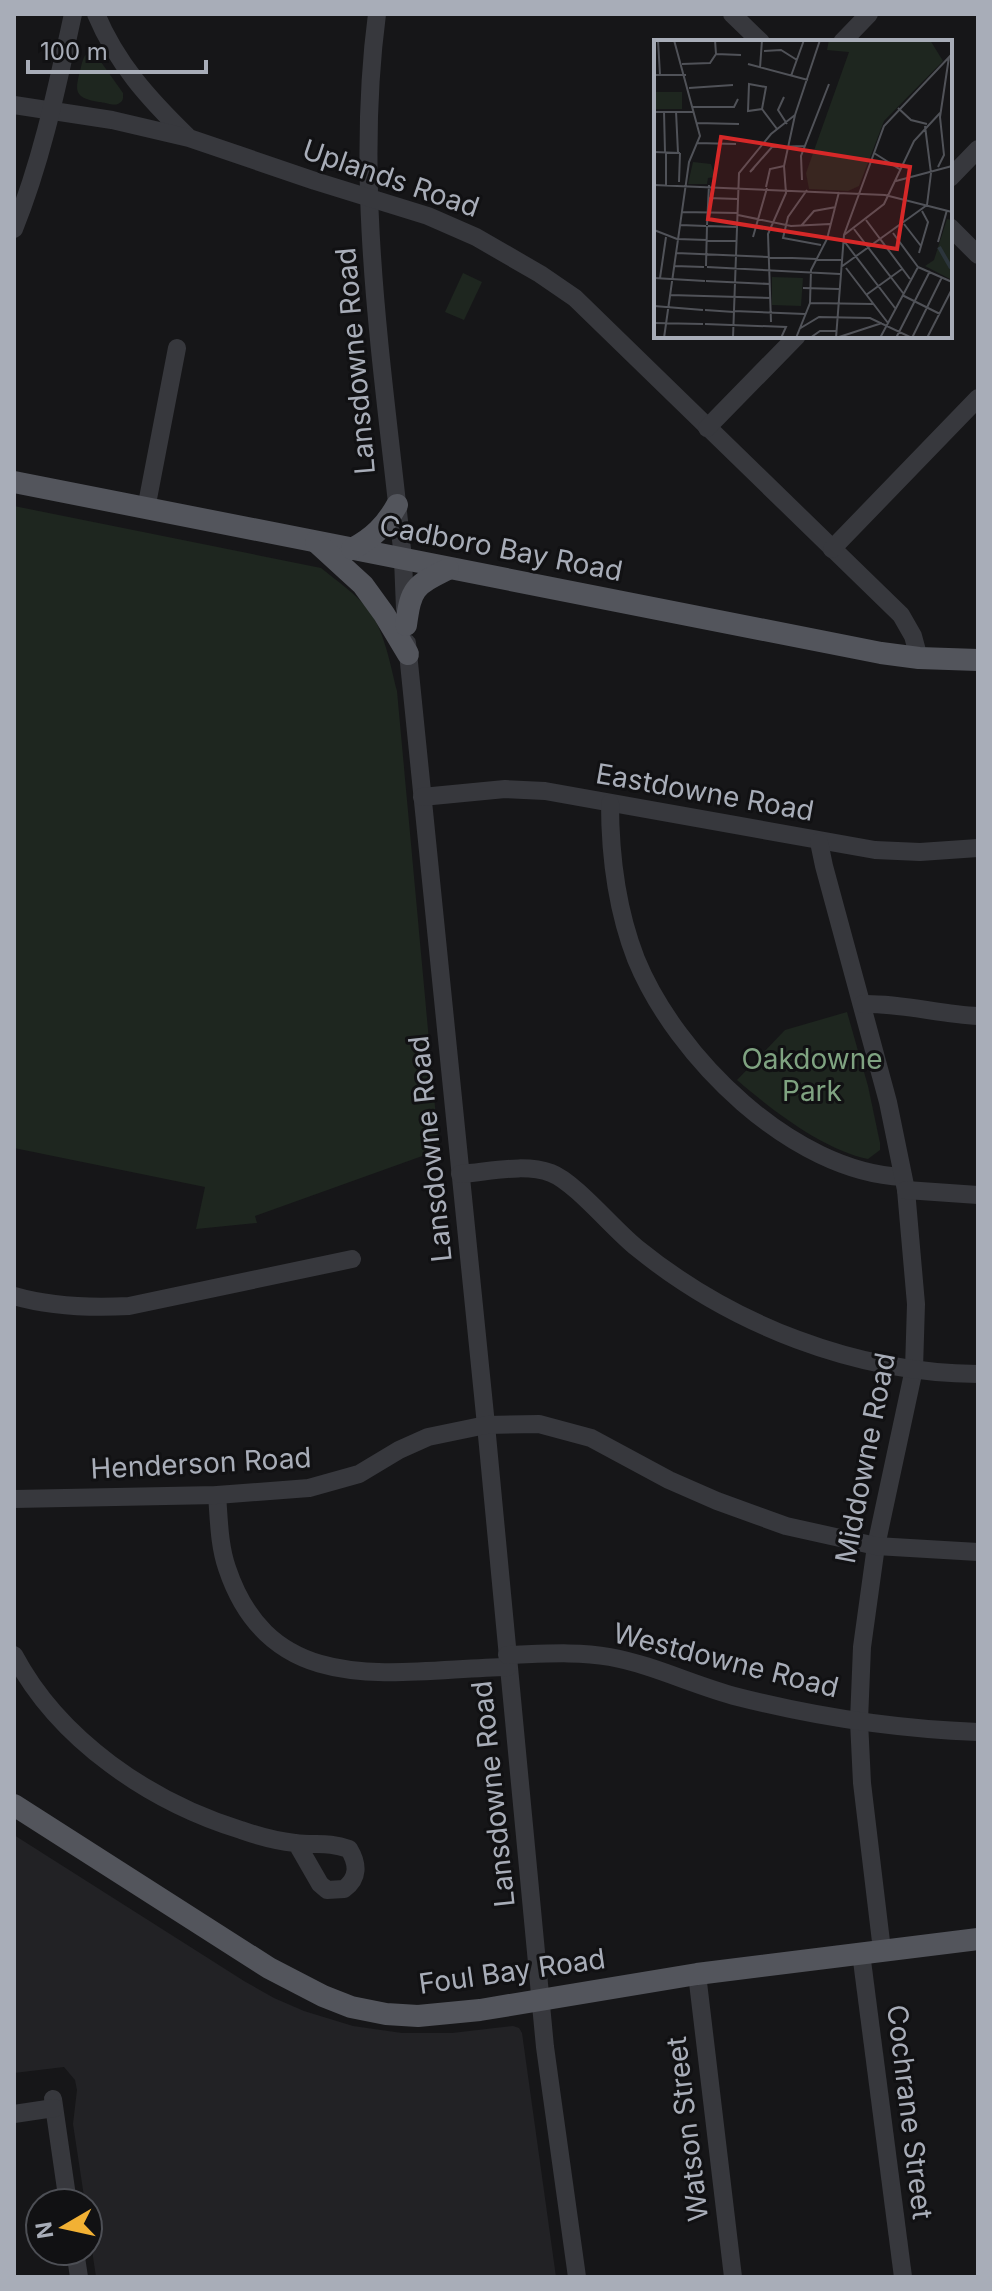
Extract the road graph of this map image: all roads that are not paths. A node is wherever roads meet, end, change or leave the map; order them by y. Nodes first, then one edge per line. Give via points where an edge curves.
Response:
1 (73, 14) edge
2 (96, 14) edge
3 (377, 14) edge
4 (732, 14) edge
5 (869, 14) edge
6 (759, 40) edge
7 (844, 40) edge
8 (14, 105) edge
9 (51, 112) junction
10 (189, 138) junction
11 (978, 149) edge
12 (952, 176) edge
13 (370, 198) junction
14 (14, 229) edge
15 (952, 229) edge
16 (978, 255) edge
17 (795, 338) edge
18 (177, 348) dead end
19 (978, 398) edge
20 (707, 428) junction
21 (14, 482) edge
22 (397, 505) junction
23 (146, 509) junction
24 (315, 541) junction
25 (352, 549) junction
26 (832, 549) junction
27 (403, 559) junction
28 (448, 569) junction
29 (406, 625) junction
30 (408, 654) junction
31 (919, 658) junction
32 (978, 660) edge
33 (422, 797) junction
34 (610, 803) junction
35 (819, 842) junction
36 (978, 848) edge
37 (863, 1004) junction
38 (978, 1016) edge
39 (460, 1174) junction
40 (904, 1184) junction
41 (978, 1195) edge
42 (352, 1259) dead end
43 (14, 1296) edge
44 (914, 1369) junction
45 (978, 1374) edge
46 (486, 1425) junction
47 (217, 1495) junction
48 (14, 1499) edge
49 (876, 1546) junction
50 (978, 1552) edge
51 (14, 1655) edge
52 (508, 1661) junction
53 (859, 1721) junction
54 (978, 1732) edge
55 (14, 1805) edge
56 (297, 1844) dead end
57 (978, 1939) edge
58 (872, 1952) junction
59 (697, 1974) junction
60 (542, 2000) junction
61 (14, 2114) edge
62 (66, 2187) edge
63 (577, 2277) edge
64 (733, 2277) edge
65 (903, 2277) edge

1 - 9 street
2 - 10 street via 126,71
3 - 13 street, Lansdowne Road via 371,62
4 - 6 street
5 - 7 street
8 - 9 street, Uplands Road
9 - 10 street, Uplands Road
9 - 14 street
10 - 13 street, Uplands Road
11 - 12 street
13 - 20 street, Uplands Road via 476,237 564,290
13 - 22 street, Lansdowne Road
15 - 16 street
17 - 20 street
18 - 23 street
19 - 26 street
20 - 26 street, Uplands Road
21 - 23 main road, Cadboro Bay Road
22 - 25 main road via 377,533
22 - 27 street, Lansdowne Road
23 - 24 main road, Cadboro Bay Road
24 - 25 main road, Cadboro Bay Road
24 - 30 main road via 363,585
25 - 27 main road, Cadboro Bay Road
26 - 31 street, Uplands Road via 901,615
27 - 28 main road, Cadboro Bay Road
27 - 29 street, Lansdowne Road
28 - 29 main road via 415,589
28 - 31 main road, Cadboro Bay Road
29 - 30 street, Lansdowne Road
30 - 33 street, Lansdowne Road
31 - 32 main road, Cadboro Bay Road
33 - 34 street, Eastdowne Road via 521,788
33 - 39 street, Lansdowne Road
34 - 35 street, Eastdowne Road
34 - 40 street via 614,875 625,923 654,997 677,1031 714,1077 784,1134 818,1154
35 - 36 street, Eastdowne Road via 900,851
35 - 37 street, Middowne Road
37 - 38 street
37 - 40 street, Middowne Road
39 - 44 street via 523,1169 552,1173 673,1275 748,1319 812,1346
39 - 46 street, Lansdowne Road
40 - 41 street
40 - 44 street, Middowne Road via 916,1304
42 - 43 street via 129,1306 64,1306
44 - 45 street
44 - 49 street, Middowne Road
46 - 47 street, Henderson Road via 428,1437 334,1483
46 - 49 street, Henderson Road via 539,1424 573,1431 748,1513
46 - 52 street, Lansdowne Road
47 - 48 street, Henderson Road
47 - 52 street, Westdowne Road via 226,1565 238,1597 257,1624 287,1650 334,1669 363,1673
49 - 50 street, Henderson Road
49 - 53 street, Middowne Road via 862,1647
51 - 56 street via 51,1710 124,1775 195,1812
52 - 53 street, Westdowne Road via 581,1653 610,1657 780,1708
52 - 60 street, Lansdowne Road
53 - 54 street, Westdowne Road
53 - 58 street, Middowne Road
55 - 60 main road, Foul Bay Road via 269,1968 351,2007 418,2016
57 - 58 main road, Foul Bay Road
58 - 59 main road, Foul Bay Road
58 - 65 street, Cochrane Street
59 - 60 main road, Foul Bay Road
59 - 64 street, Watson Street
60 - 63 street, Lansdowne Road
61 - 62 street via 54,2104

